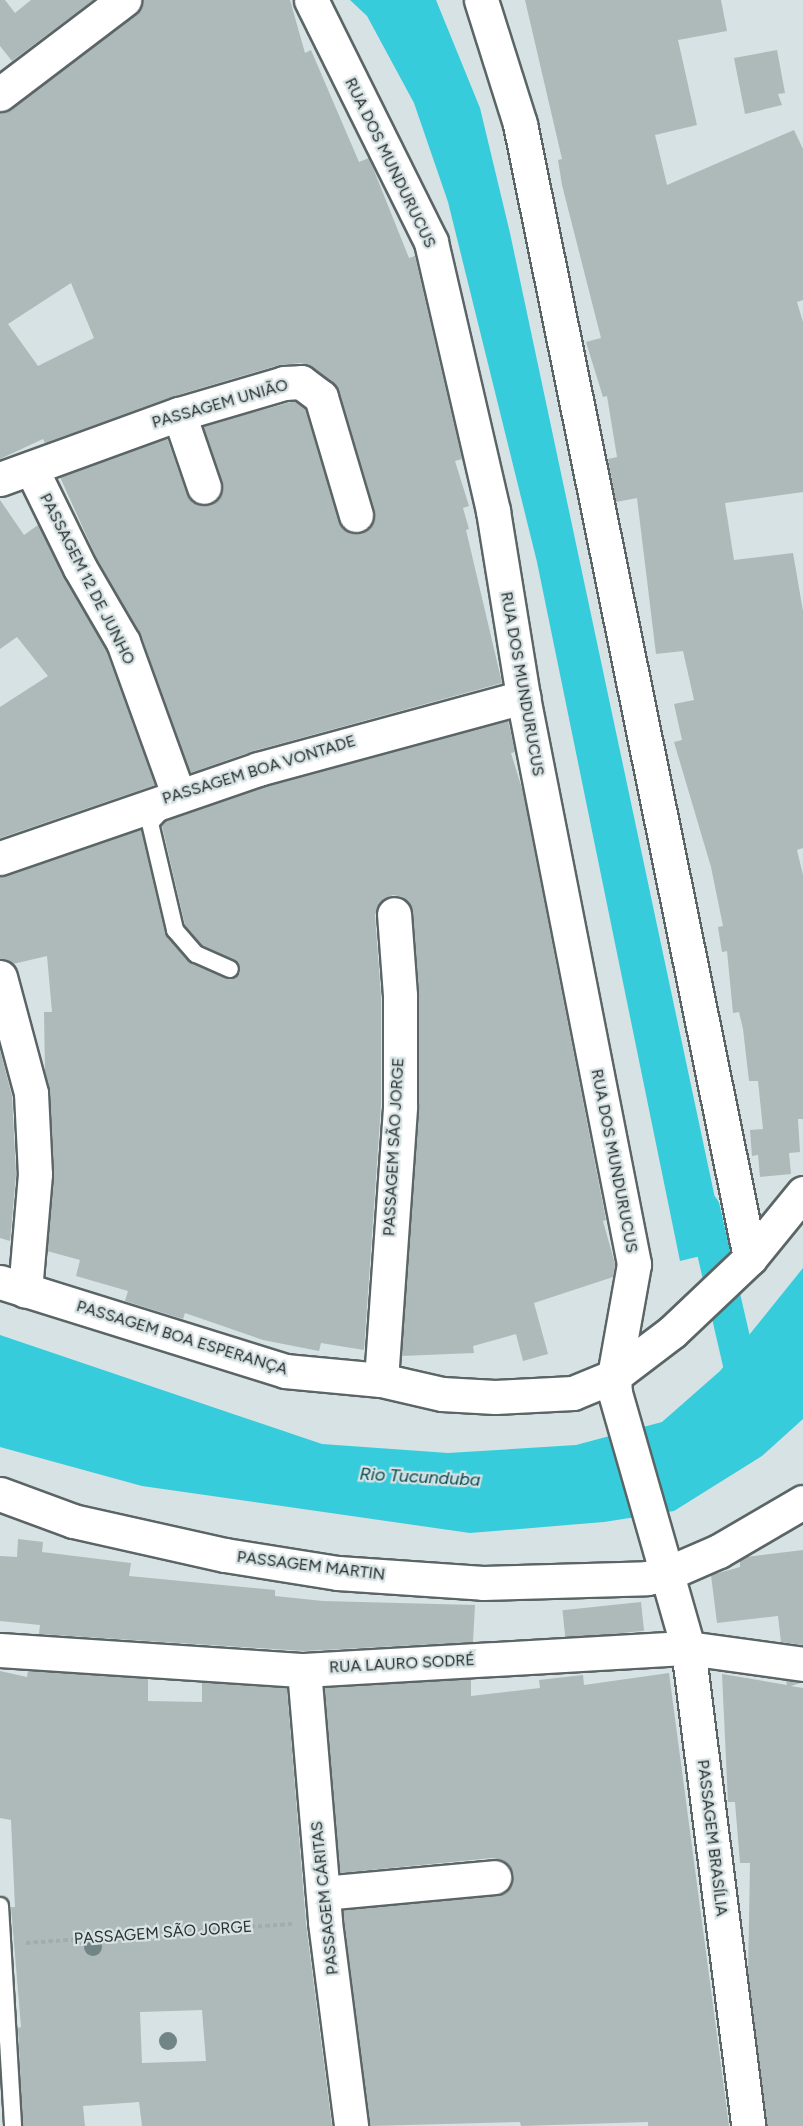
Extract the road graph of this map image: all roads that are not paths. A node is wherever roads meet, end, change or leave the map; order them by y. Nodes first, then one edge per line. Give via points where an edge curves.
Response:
1 (124, 0) edge
2 (311, 0) edge
3 (481, 0) edge
4 (0, 94) edge
5 (179, 414) junction
6 (31, 468) junction
7 (0, 479) edge
8 (204, 487) dead end
9 (356, 515) dead end
10 (523, 697) junction
11 (178, 794) junction
12 (0, 858) edge
13 (394, 914) dead end
14 (230, 969) dead end
15 (0, 977) edge
16 (803, 1193) edge
17 (749, 1258) junction
18 (12, 1286) edge
19 (381, 1380) junction
20 (614, 1384) junction
21 (0, 1494) edge
22 (803, 1502) edge
23 (663, 1564) junction
24 (688, 1648) junction
25 (0, 1650) edge
26 (803, 1664) edge
27 (304, 1670) junction
28 (494, 1877) dead end
29 (0, 1906) edge
30 (324, 1908) junction
31 (13, 2126) edge
32 (351, 2126) edge
33 (748, 2126) edge

1 - 4 street
2 - 10 street, RUA DOS MUNDURUCUS via 427,234 439,270 493,511
3 - 17 street via 520,124
5 - 6 street, PASSAGEM UNIÃO
5 - 8 street
5 - 9 street, PASSAGEM UNIÃO via 284,383 309,385 321,397
6 - 7 street, PASSAGEM UNIÃO
6 - 11 street, PASSAGEM 12 DE JUNHO via 80,568 123,642
10 - 11 street, PASSAGEM BOA VONTADE via 365,737
10 - 20 street, RUA DOS MUNDURUCUS via 634,1263
11 - 12 street, PASSAGEM BOA VONTADE
11 - 14 lane via 150,823 175,930 196,954
13 - 19 street, PASSAGEM SÃO JORGE via 400,995 400,1106
15 - 18 street via 31,1093 35,1174
16 - 17 street, PASSAGEM BOA ESPERANÇA
17 - 20 street, PASSAGEM BOA ESPERANÇA
18 - 19 street, PASSAGEM BOA ESPERANÇA via 285,1371
19 - 20 street, PASSAGEM BOA ESPERANÇA via 442,1394 495,1397 573,1393
20 - 23 street, PASSAGEM BRASÍLIA
21 - 23 street, PASSAGEM MARTIN via 73,1521 225,1555 338,1573 483,1583 647,1578
22 - 23 street, PASSAGEM MARTIN via 720,1551
23 - 24 street, PASSAGEM BRASÍLIA
24 - 26 street, RUA LAURO SODRÉ
24 - 27 street, RUA LAURO SODRÉ
24 - 33 street, PASSAGEM BRASÍLIA
25 - 27 street, RUA LAURO SODRÉ
27 - 30 street, PASSAGEM CÁRITAS
28 - 30 street
29 - 31 lane
30 - 32 street, PASSAGEM CÁRITAS

